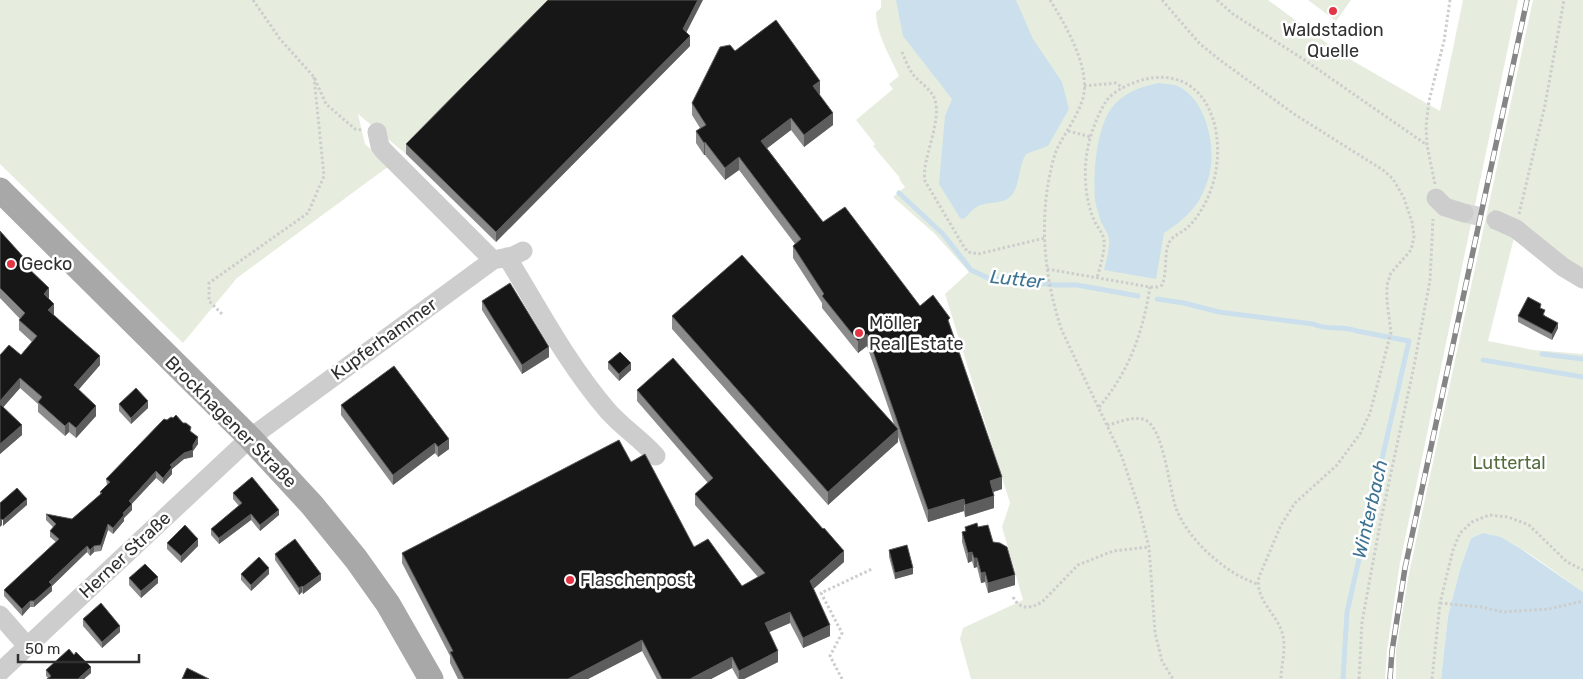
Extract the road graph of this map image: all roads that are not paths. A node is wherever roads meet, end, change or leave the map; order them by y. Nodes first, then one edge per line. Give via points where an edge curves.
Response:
1 (377, 132) road end
2 (0, 190) edge
3 (1438, 201) road end
4 (1464, 213) tunnel mouth
5 (1496, 220) tunnel mouth
6 (508, 256) junction
7 (1583, 279) edge
8 (250, 438) junction
9 (656, 456) dead end
10 (0, 615) edge
11 (28, 646) junction
12 (0, 672) edge
13 (432, 679) edge

1 - 6 street via 384,151
2 - 8 main road, Brockhagener Straße
3 - 4 street via 1453,211
5 - 7 street via 1516,229
6 - 8 street, Kupferhammer
6 - 9 street via 582,379 619,423
8 - 11 street, Herner Straße
8 - 13 main road, Brockhagener Straße via 356,558 388,604
10 - 11 street
11 - 12 street, Herner Straße

